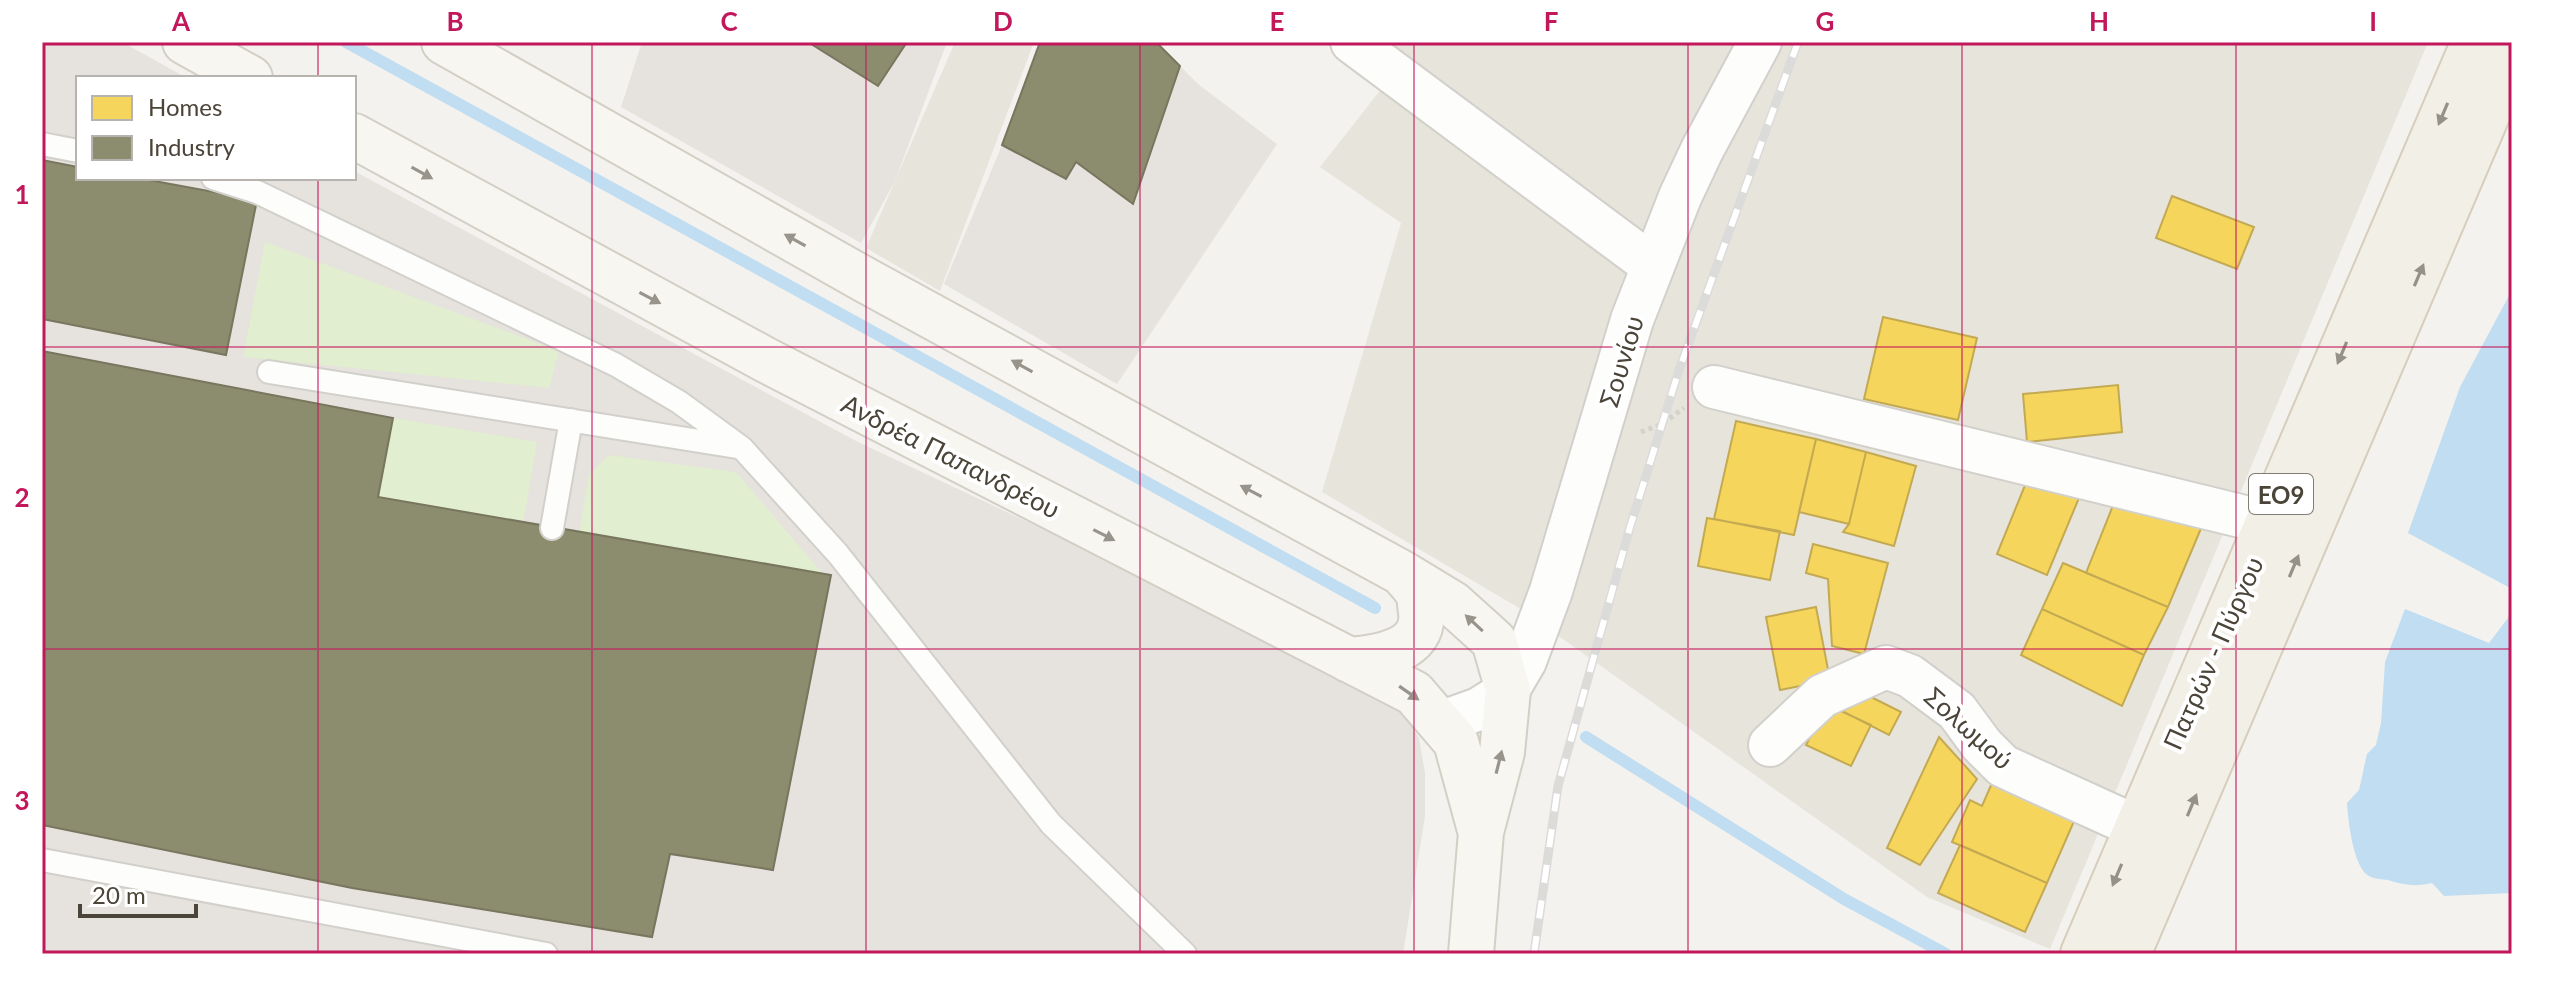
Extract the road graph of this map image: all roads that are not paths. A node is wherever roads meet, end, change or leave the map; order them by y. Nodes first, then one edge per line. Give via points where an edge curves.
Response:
1 (185, 42) edge
2 (444, 42) edge
3 (1760, 42) edge
4 (2462, 45) edge
5 (1375, 49) edge
6 (2512, 57) edge
7 (246, 76) edge
8 (356, 137) edge
9 (42, 144) edge
10 (76, 151) edge
11 (219, 180) edge
12 (1653, 266) junction
13 (269, 372) dead end
14 (1714, 387) road end
15 (571, 420) junction
16 (742, 448) junction
17 (2269, 523) junction
18 (552, 528) dead end
19 (1402, 573) junction
20 (1349, 660) junction
21 (1508, 690) junction
22 (1440, 723) junction
23 (1770, 745) dead end
24 (2137, 827) junction
25 (1481, 832) junction
26 (42, 860) edge
27 (2085, 950) edge
28 (546, 954) edge
29 (1185, 954) edge
30 (1471, 954) edge
31 (2128, 954) edge

1 - 7 main road
19 -> 2 main road
3 - 12 street, Σουνίου via 1702,150
4 -> 17 main road, Πατρών - Πύργου / ΕΟ9
5 - 12 street
31 -> 6 main road, Πατρών - Πύργου / ΕΟ9
8 -> 20 main road, Ανδρέα Παπανδρέου via 764,359
9 - 10 lane
11 - 16 lane via 257,192 579,345 679,402
12 - 21 street, Σουνίου via 1621,350 1538,631
13 - 15 lane
14 - 17 street
15 - 16 lane
15 - 18 lane
16 - 29 lane via 838,554 1051,824
17 - 24 main road, Πατρών - Πύργου / ΕΟ9
19 - 20 main road via 1419,594 1422,620 1417,634 1407,646 1380,657
21 -> 19 main road via 1494,641 1453,604
20 -> 22 main road, Ανδρέα Παπανδρέου via 1414,693
21 - 22 street via 1489,704
25 -> 21 main road, Σουνίου via 1502,752
22 - 25 main road, Ανδρέα Παπανδρέου via 1456,742
23 - 24 street, Σολωμού via 1822,696 1886,667 1910,676 1957,711 2003,766
24 -> 27 main road, Πατρών - Πύργου / ΕΟ9
25 - 30 main road, Σουνίου
26 - 28 lane

